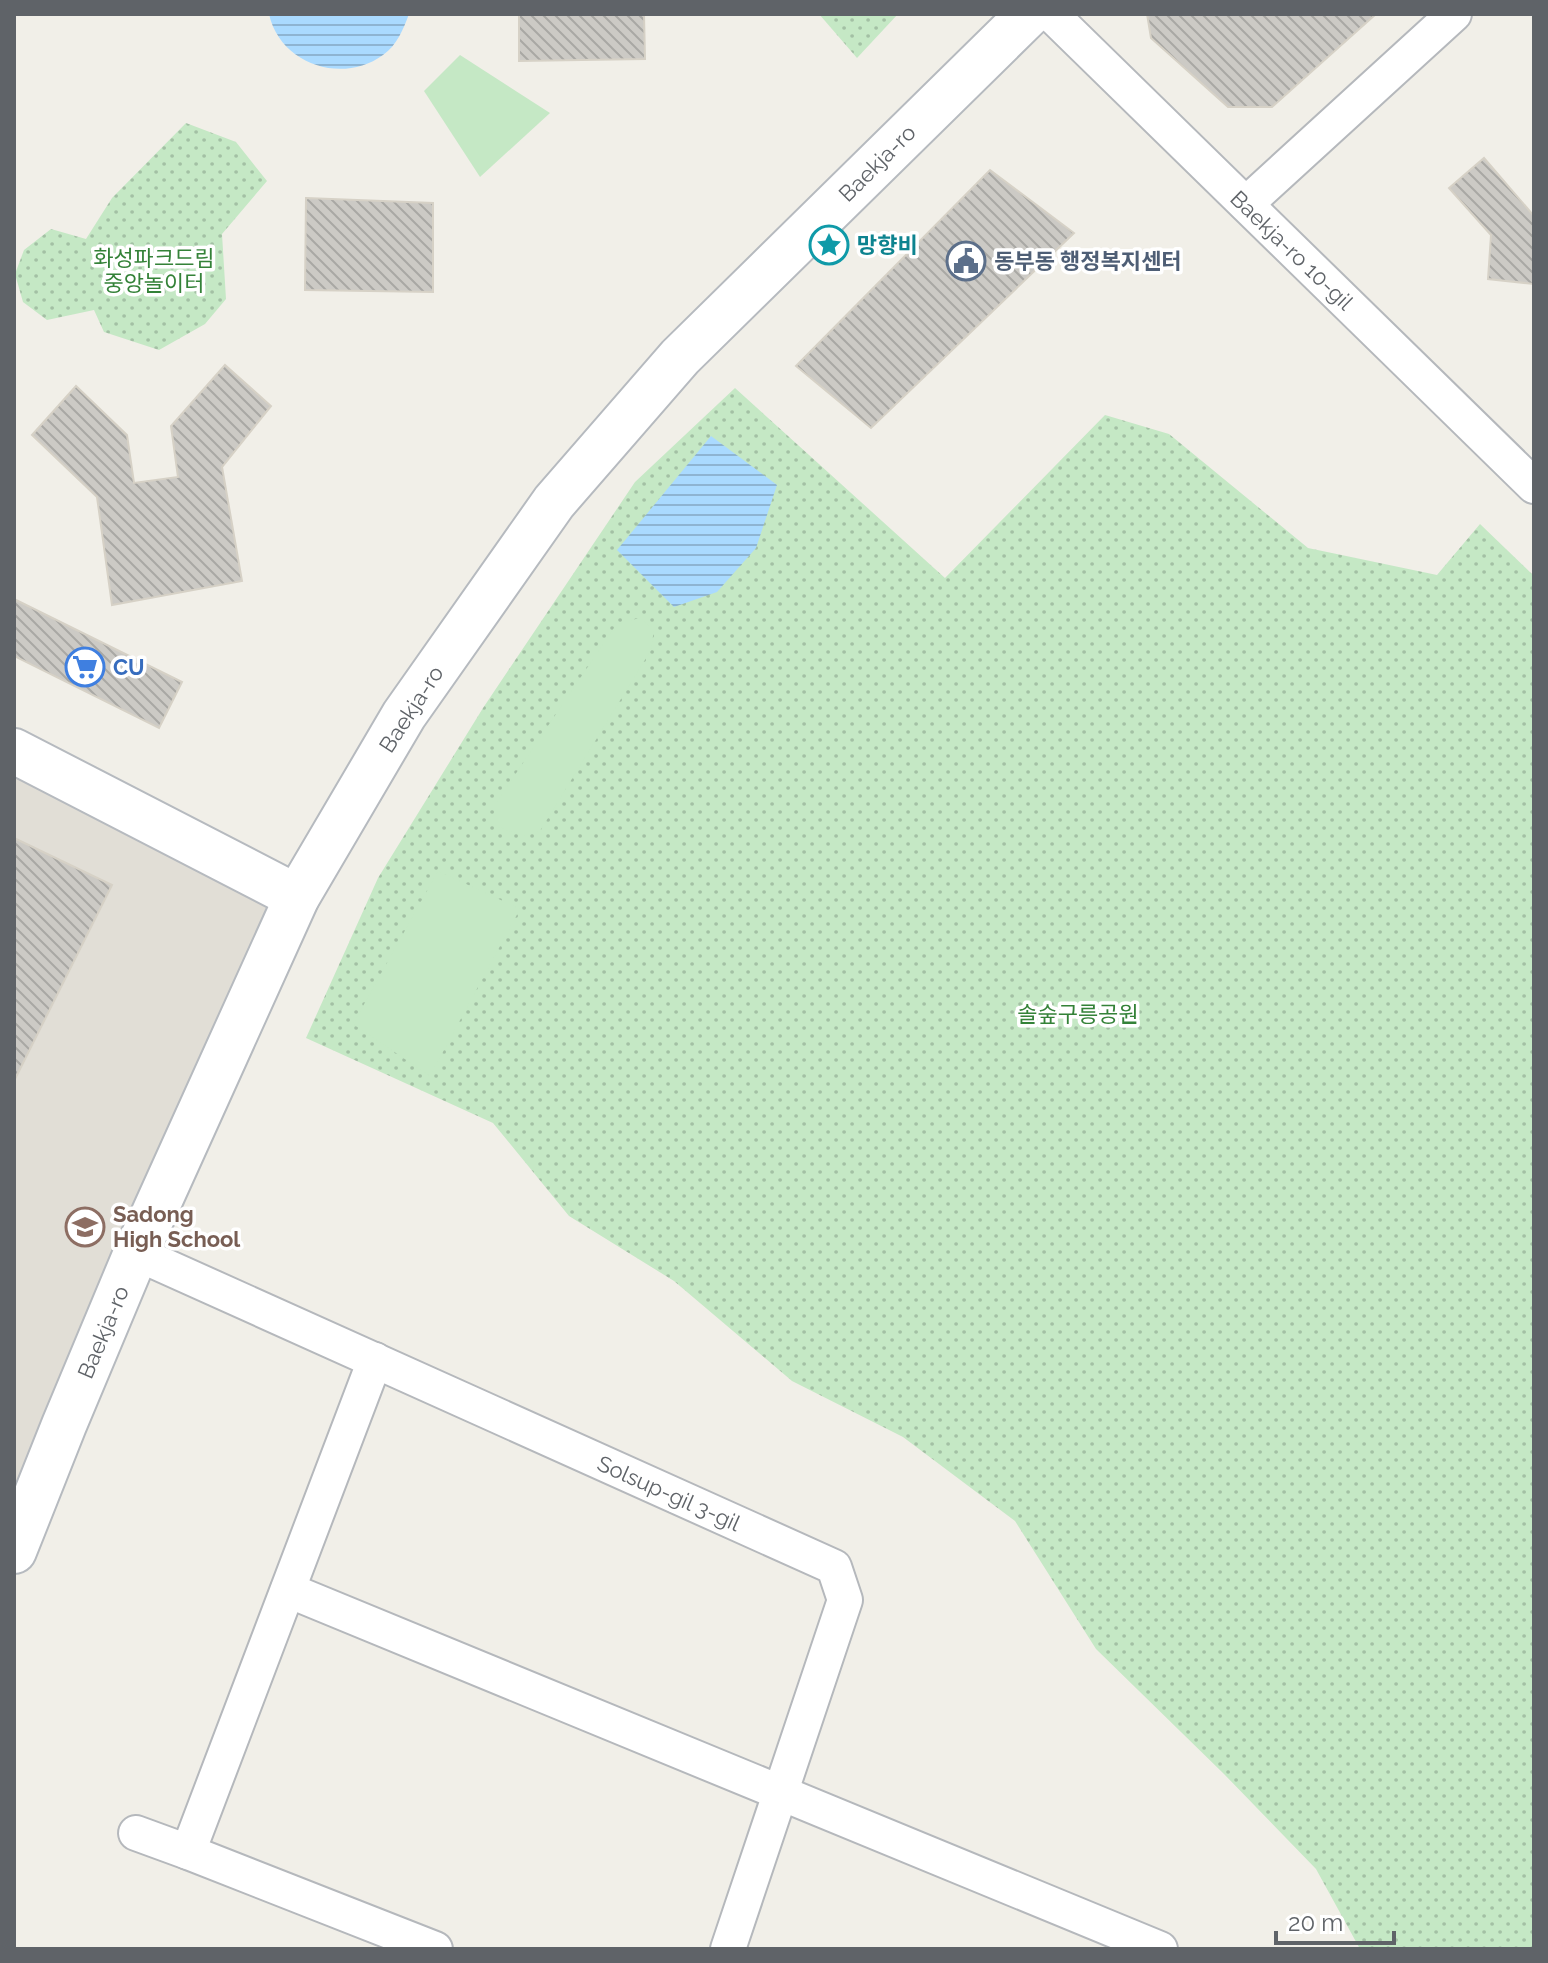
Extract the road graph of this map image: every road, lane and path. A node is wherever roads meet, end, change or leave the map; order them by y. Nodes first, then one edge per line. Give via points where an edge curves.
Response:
1 (1029, 14) edge
2 (1051, 14) edge
3 (1454, 14) edge
4 (1246, 204) junction
5 (1534, 486) edge
6 (14, 751) edge
7 (297, 897) junction
8 (136, 1253) junction
9 (375, 1360) junction
10 (14, 1551) edge
11 (288, 1590) junction
12 (780, 1792) junction
13 (136, 1833) dead end
14 (188, 1852) junction
15 (435, 1949) edge
16 (728, 1949) edge
17 (1160, 1949) edge

1 - 7 street, Baekja-ro via 680,357 554,502 404,715
2 - 4 street, Baekja-ro 10-gil
3 - 4 street
4 - 5 street, Baekja-ro 10-gil
6 - 7 street
7 - 8 street, Baekja-ro
8 - 9 street, Solsup-gil 3-gil
8 - 10 street, Baekja-ro
9 - 11 street
9 - 12 street, Solsup-gil 3-gil via 834,1567 845,1600
11 - 12 street
11 - 14 street
12 - 16 street, Solsup-gil 3-gil
12 - 17 street
13 - 14 street
14 - 15 street

